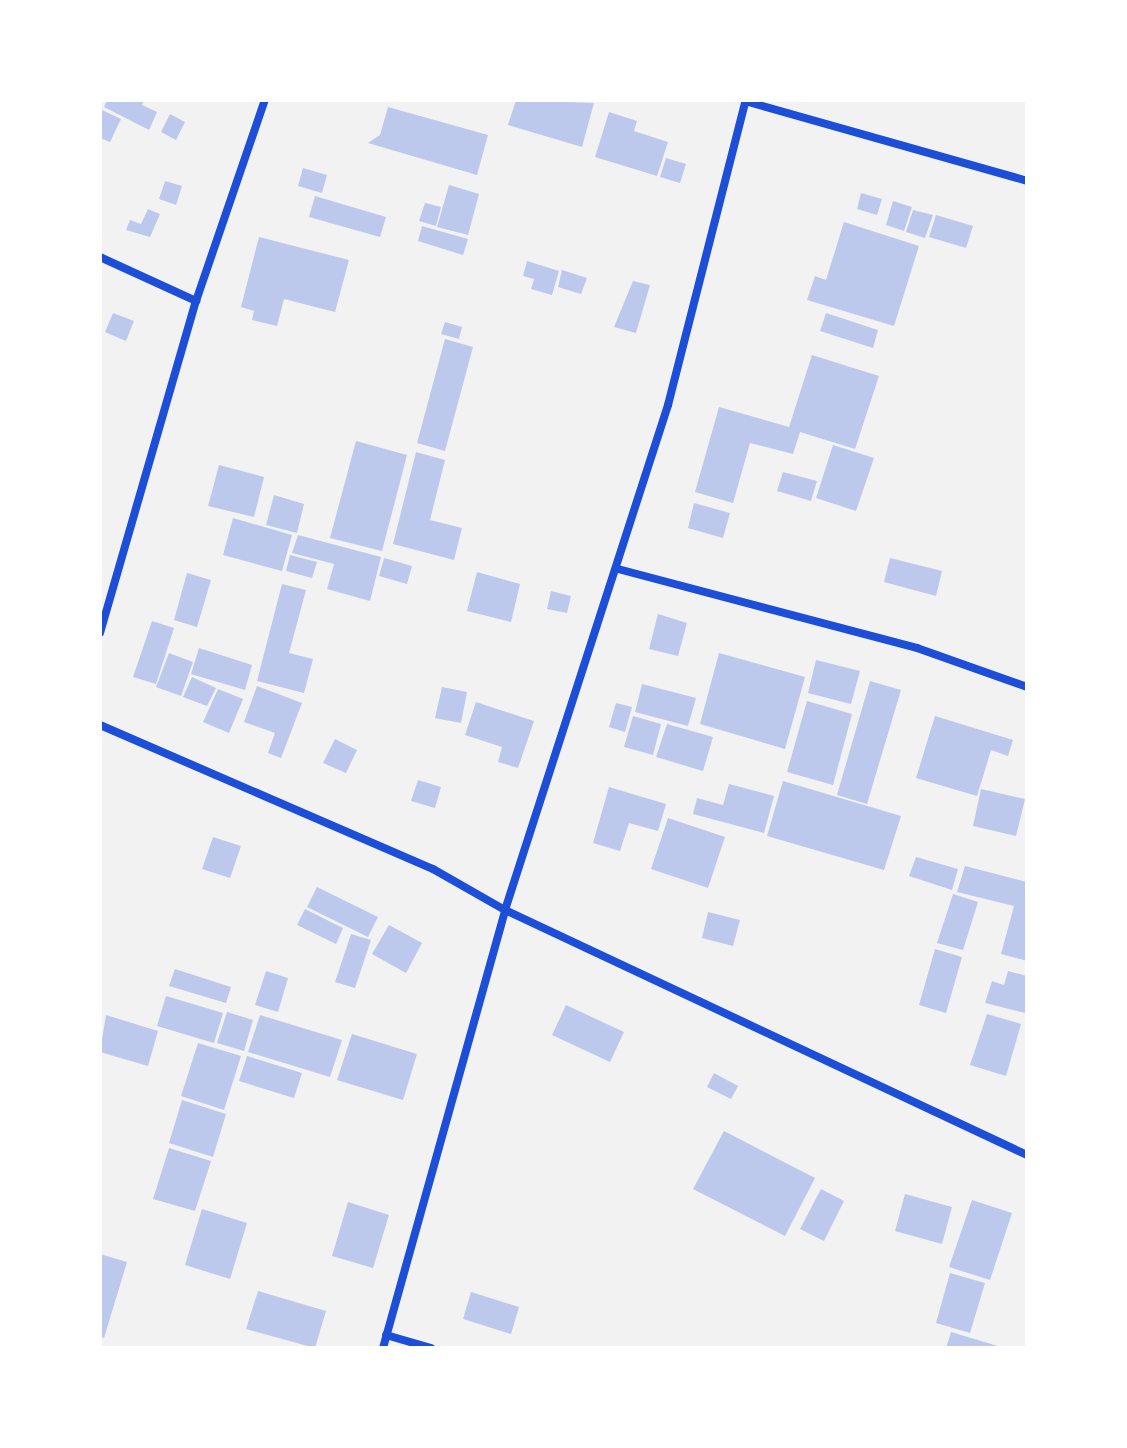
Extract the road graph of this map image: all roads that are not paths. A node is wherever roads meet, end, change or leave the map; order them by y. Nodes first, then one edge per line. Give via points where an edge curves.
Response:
1 (265, 100) edge
2 (746, 100) edge
3 (1027, 181) edge
4 (100, 257) edge
5 (196, 301) junction
6 (618, 569) junction
7 (100, 633) edge
8 (1027, 687) edge
9 (100, 725) edge
10 (505, 910) junction
11 (1027, 1155) edge
12 (386, 1335) junction
13 (383, 1348) edge
14 (431, 1348) edge

1 - 5 street
2 - 3 street
2 - 6 street via 668,405
4 - 5 street
5 - 7 street
6 - 8 street via 917,648
6 - 10 street
9 - 10 street via 433,869
10 - 11 street
10 - 12 street
12 - 13 street
12 - 14 street

